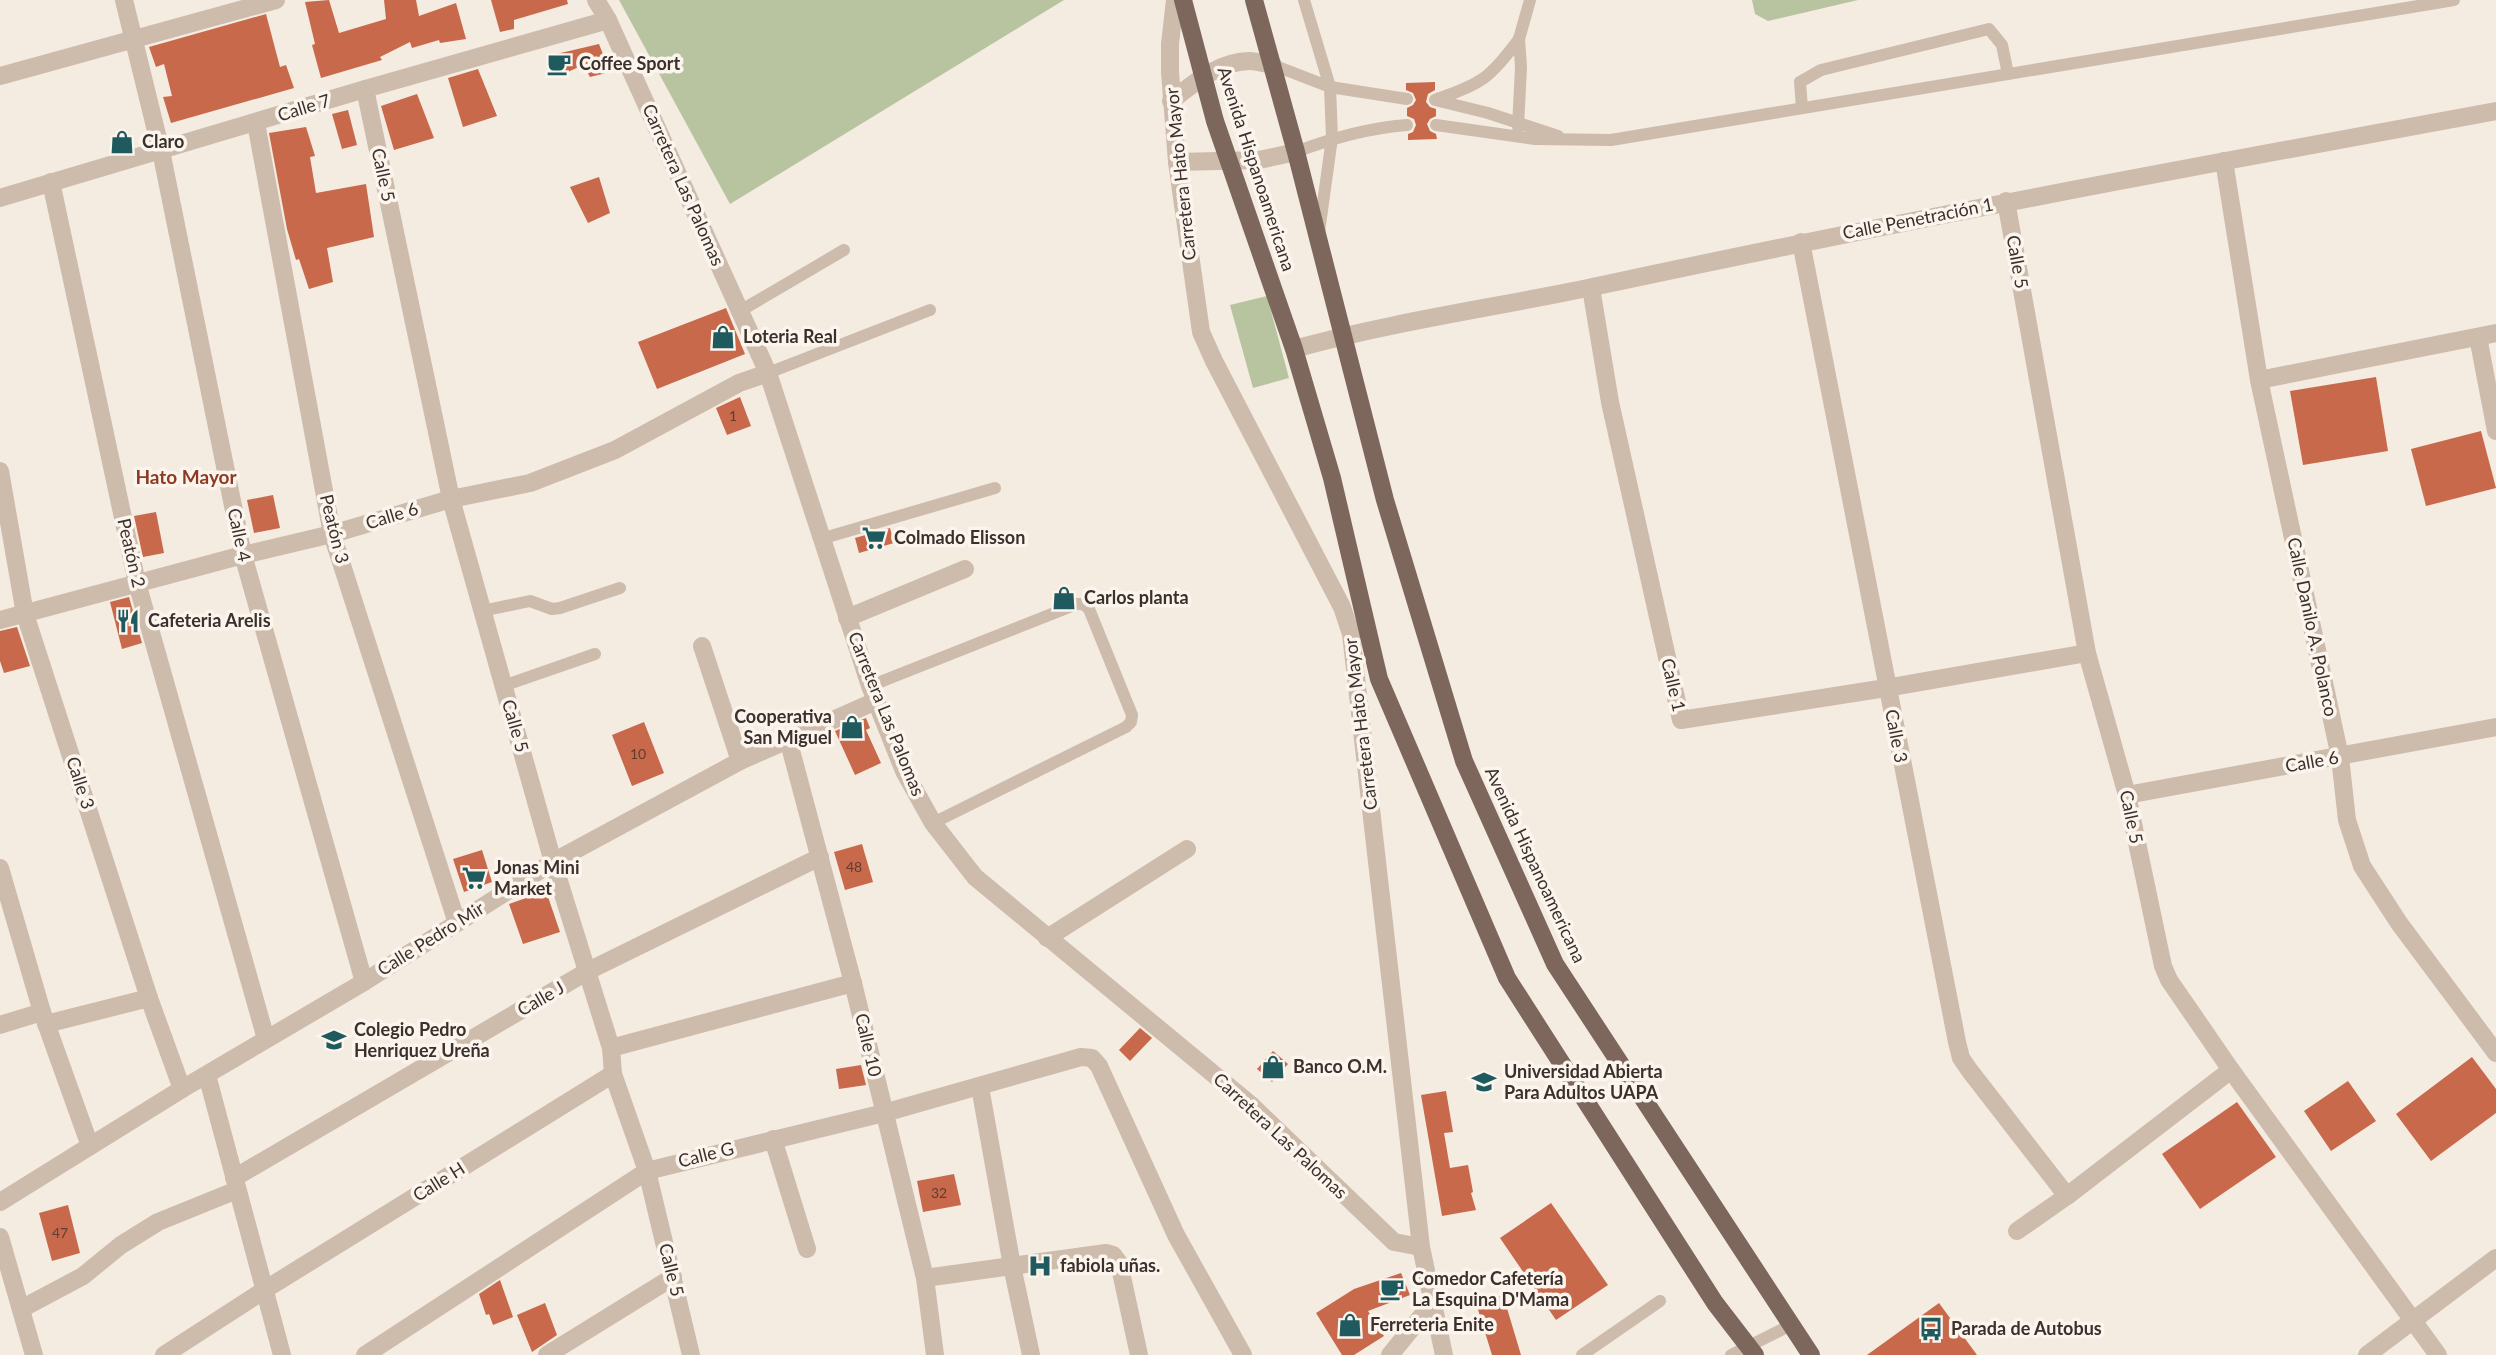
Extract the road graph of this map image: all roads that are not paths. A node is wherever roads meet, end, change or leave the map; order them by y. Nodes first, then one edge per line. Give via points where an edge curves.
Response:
1 (124, 0) edge
2 (276, 0) edge
3 (596, 0) edge
4 (1175, 0) edge
5 (1184, 0) edge
6 (1254, 0) edge
7 (1304, 0) edge
8 (1530, 0) edge
9 (2454, 0) edge
10 (2397, 5) edge
11 (608, 20) junction
12 (132, 38) junction
13 (1519, 39) junction
14 (1273, 65) junction
15 (2008, 74) junction
16 (0, 76) edge
17 (1203, 77) junction
18 (1330, 87) junction
19 (365, 89) junction
20 (1406, 99) dead end
21 (1171, 101) junction
22 (1802, 108) junction
23 (2496, 111) edge
24 (1518, 121) junction
25 (256, 123) junction
26 (1407, 125) dead end
27 (1436, 125) dead end
28 (1517, 137) junction
29 (1332, 138) junction
30 (1569, 139) junction
31 (161, 151) junction
32 (1296, 152) junction
33 (2224, 161) junction
34 (1177, 162) junction
35 (1228, 162) junction
36 (51, 182) junction
37 (0, 198) edge
38 (2006, 201) junction
39 (1801, 242) junction
40 (1318, 243) junction
41 (844, 250) dead end
42 (1591, 288) junction
43 (930, 310) dead end
44 (740, 311) junction
45 (2487, 335) edge
46 (1342, 336) junction
47 (1294, 349) junction
48 (768, 373) junction
49 (2259, 380) junction
50 (2496, 431) edge
51 (0, 471) edge
52 (995, 488) dead end
53 (451, 499) junction
54 (332, 534) junction
55 (824, 538) junction
56 (243, 555) junction
57 (965, 569) dead end
58 (137, 583) junction
59 (620, 588) dead end
60 (482, 611) junction
61 (25, 614) junction
62 (847, 618) junction
63 (0, 620) edge
64 (702, 646) dead end
65 (2087, 653) junction
66 (595, 654) dead end
67 (503, 686) junction
68 (1886, 688) junction
69 (873, 694) junction
70 (2496, 727) edge
71 (788, 739) junction
72 (2340, 757) junction
73 (740, 761) junction
74 (2127, 795) junction
75 (933, 824) junction
76 (1187, 849) dead end
77 (820, 857) junction
78 (553, 862) junction
79 (0, 868) edge
80 (457, 923) junction
81 (1048, 938) junction
82 (588, 971) junction
83 (364, 982) junction
84 (853, 983) junction
85 (149, 998) junction
86 (44, 1018) junction
87 (0, 1025) edge
88 (266, 1039) junction
89 (611, 1048) junction
90 (2496, 1053) edge
91 (2231, 1070) junction
92 (207, 1074) junction
93 (613, 1074) junction
94 (980, 1087) junction
95 (182, 1089) junction
96 (884, 1113) junction
97 (772, 1139) junction
98 (90, 1146) junction
99 (646, 1171) junction
100 (236, 1184) junction
101 (2067, 1196) junction
102 (0, 1202) edge
103 (2017, 1231) dead end
104 (0, 1237) edge
105 (1421, 1247) junction
106 (807, 1250) dead end
107 (2496, 1258) edge
108 (1012, 1266) junction
109 (673, 1277) junction
110 (925, 1278) junction
111 (266, 1289) junction
112 (12, 1299) edge
113 (1434, 1301) junction
114 (1660, 1301) dead end
115 (2413, 1321) junction
116 (1791, 1325) junction
117 (567, 1349) edge
118 (1751, 1350) edge
119 (34, 1355) edge
120 (164, 1355) edge
121 (282, 1355) edge
122 (365, 1355) edge
123 (547, 1355) edge
124 (691, 1355) edge
125 (934, 1355) edge
126 (1031, 1355) edge
127 (1139, 1355) edge
128 (1243, 1355) edge
129 (1390, 1355) edge
130 (1444, 1355) edge
131 (1582, 1355) edge
132 (1731, 1355) edge
133 (1811, 1355) edge
134 (2367, 1355) edge
135 (2438, 1355) edge

1 - 12 street, Calle 4
2 - 12 street
3 - 11 street, Carretera Las Palomas
4 - 21 street, Carretera Hato Mayor
5 - 17 main road, Avenida Hispanoamericana
6 - 14 main road, Avenida Hispanoamericana
7 - 18 lane
8 - 13 lane
9 - 10 lane
10 - 15 lane
11 - 19 street, Calle 7
11 - 44 street, Carretera Las Palomas
12 - 16 street
12 - 31 street, Calle 4
13 - 24 lane
13 - 24 lane via 1490,75 1470,88 1435,100
14 - 17 street via 1241,62
14 - 18 lane
14 - 32 main road, Avenida Hispanoamericana
15 - 22 lane
15 - 22 lane via 2002,45 1989,29 1821,70 1800,82
17 - 21 street
17 - 35 main road, Avenida Hispanoamericana
18 - 20 lane
18 - 29 lane
19 - 25 street, Calle 7
19 - 53 street, Calle 5
21 - 34 street, Carretera Hato Mayor
22 - 30 lane via 1611,139
23 - 33 street, Calle Penetración 1
24 - 28 lane
24 - 30 lane
25 - 31 street, Calle 7
25 - 54 street, Peatón 3
26 - 29 lane
27 - 28 lane
28 - 30 lane
29 - 32 lane
29 - 40 lane
31 - 36 street, Calle 7
31 - 56 street, Calle 4
32 - 35 street
32 - 40 main road, Avenida Hispanoamericana
33 - 38 street, Calle Penetración 1
33 - 49 street, Calle Danilo A. Polanco
34 - 35 street
34 - 105 street, Carretera Hato Mayor via 1201,332 1342,607 1351,634
35 - 47 main road, Avenida Hispanoamericana
36 - 37 street, Calle 7
36 - 58 street, Peatón 2
38 - 39 street, Calle Penetración 1
38 - 65 street, Calle 5
39 - 42 street, Calle Penetración 1
39 - 68 street, Calle 3
40 - 46 main road, Avenida Hispanoamericana
41 - 44 lane
42 - 46 street, Calle Penetración 1
42 - 68 street, Calle 1 via 1610,402 1679,717 1684,721
43 - 48 lane
44 - 48 street, Carretera Las Palomas
45 - 49 street
45 - 50 street
46 - 47 street
46 - 116 main road, Avenida Hispanoamericana via 1385,500 1464,761 1549,952
47 - 118 main road, Avenida Hispanoamericana via 1332,478 1379,678 1507,978 1715,1303
48 - 53 street, Calle 6 via 729,388 615,450 530,483
48 - 55 street, Carretera Las Palomas
49 - 72 street, Calle Danilo A. Polanco
51 - 61 street, Calle 3
52 - 55 lane
53 - 54 street, Calle 6
53 - 60 street, Calle 5
54 - 56 street, Calle 6
54 - 80 street, Peatón 3
55 - 62 street, Carretera Las Palomas
56 - 58 street, Calle 6
56 - 83 street, Calle 4
57 - 62 street
58 - 61 street, Calle 6
58 - 88 street, Peatón 2
59 - 60 lane via 560,608 530,601
60 - 67 street, Calle 5
61 - 63 street, Calle 6
61 - 85 street, Calle 3
62 - 69 street, Carretera Las Palomas
64 - 73 street
65 - 68 street, Calle 1
65 - 74 street, Calle 5
66 - 67 lane
67 - 78 street, Calle 5
68 - 101 street, Calle 3 via 1961,1058
69 - 71 street, Calle Pedro Mir
69 - 75 street, Carretera Las Palomas via 904,771
69 - 75 lane via 1077,604 1088,609 1131,722
70 - 72 street, Calle 6
71 - 73 street, Calle Pedro Mir
71 - 77 street, Calle 10
72 - 74 street, Calle 6
72 - 90 street, Calle Danilo A. Polanco via 2347,820 2362,866
73 - 78 street, Calle Pedro Mir
74 - 91 street, Calle 5 via 2163,966
75 - 81 street, Carretera Las Palomas via 975,877
76 - 81 street
77 - 82 street, Calle J
77 - 84 street, Calle 10
78 - 80 street, Calle Pedro Mir
78 - 82 street, Calle 5
79 - 86 street
80 - 83 street, Calle Pedro Mir
81 - 105 street, Carretera Las Palomas via 1251,1105 1394,1242
82 - 89 street, Calle 5
82 - 100 street, Calle J
83 - 88 street, Calle Pedro Mir
84 - 89 street
84 - 96 street, Calle 10
85 - 86 street
85 - 95 street, Calle 3
86 - 87 street
86 - 98 street
88 - 92 street, Calle Pedro Mir
89 - 93 street, Calle 5
91 - 101 street
91 - 115 street, Calle 5
92 - 95 street, Calle Pedro Mir
92 - 100 street
93 - 99 street, Calle 5
93 - 111 street, Calle H
94 - 96 street, Calle G
94 - 108 street
94 - 128 street, Calle G via 1081,1057 1092,1058 1176,1235
95 - 98 street, Calle Pedro Mir
96 - 97 street, Calle G
96 - 110 street, Calle 10
97 - 99 street, Calle G
97 - 106 street
98 - 102 street, Calle Pedro Mir
99 - 109 street, Calle 5
99 - 122 street, Calle G
100 - 111 street
100 - 112 street, Calle J via 158,1222 83,1276
101 - 103 street
104 - 112 street
105 - 113 street, Carretera Hato Mayor
107 - 115 street
108 - 110 street
108 - 126 street
108 - 127 street via 1113,1255 1119,1263
109 - 117 street
109 - 124 street, Calle 5
110 - 125 street, Calle 10
111 - 120 street, Calle H
111 - 121 street
112 - 119 street
113 - 129 street
113 - 130 street, Carretera Hato Mayor
114 - 131 lane
115 - 134 street
115 - 135 street, Calle 5
116 - 118 lane
116 - 133 main road, Avenida Hispanoamericana
117 - 123 street
118 - 132 lane

